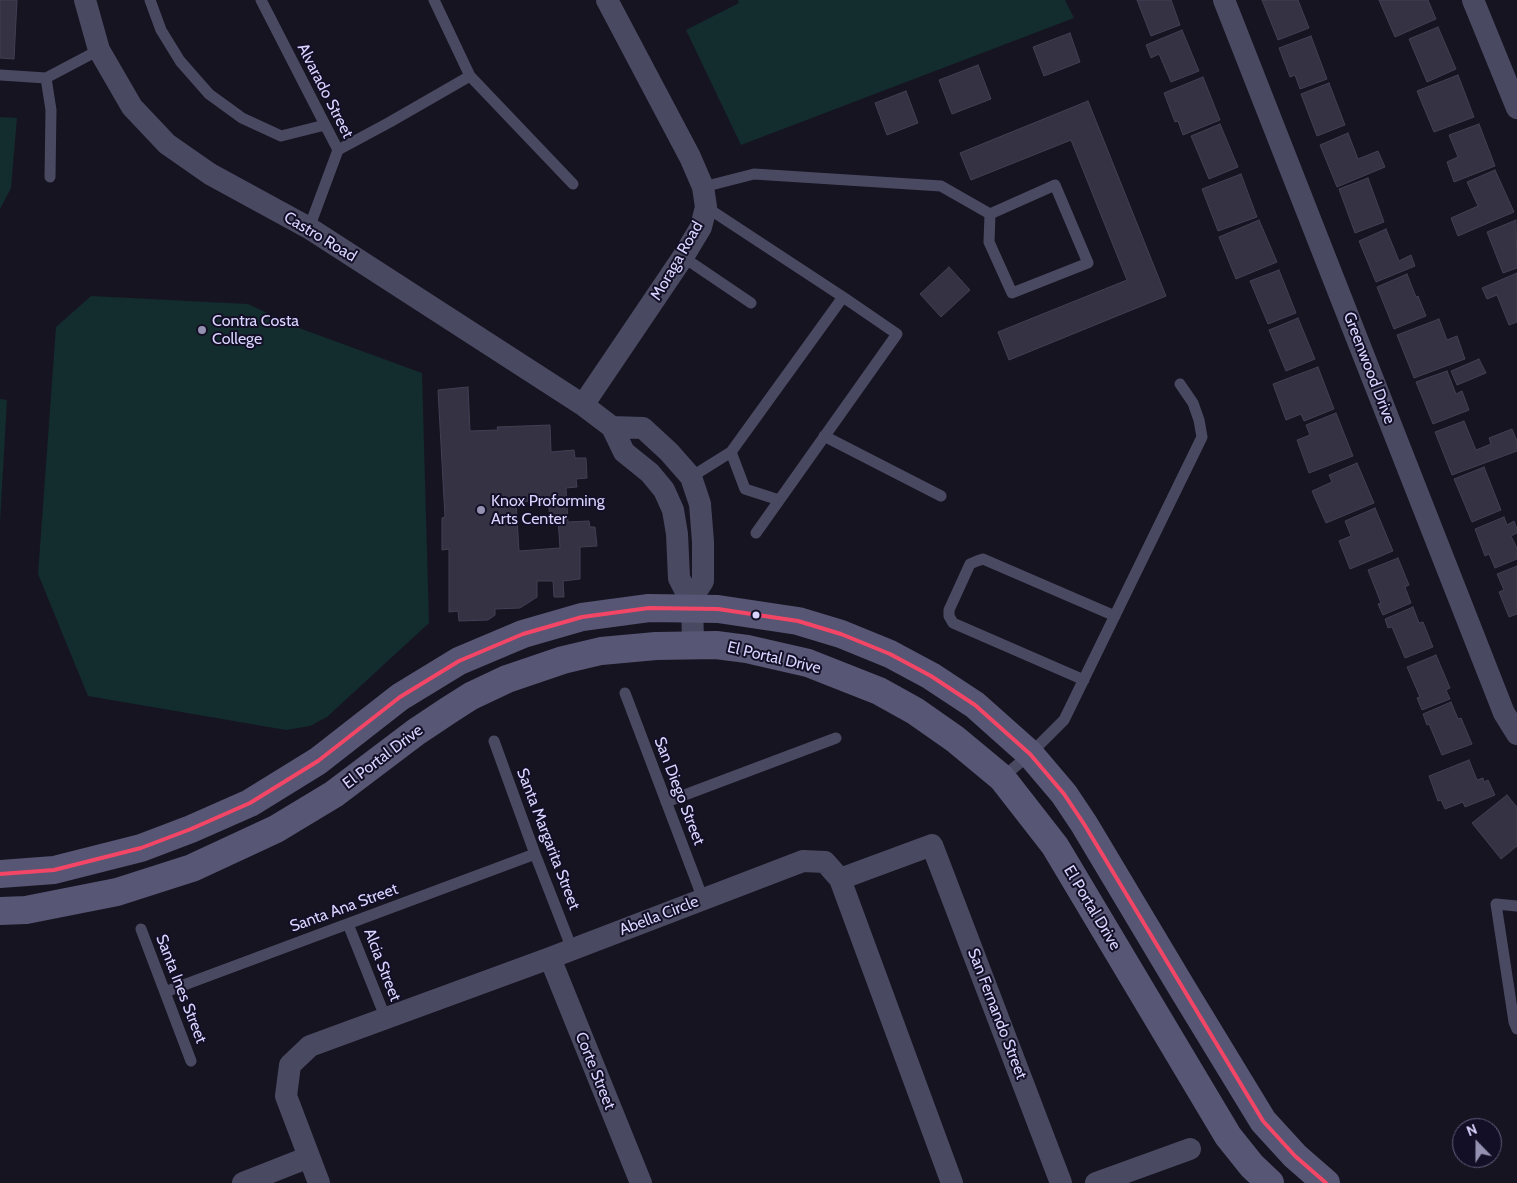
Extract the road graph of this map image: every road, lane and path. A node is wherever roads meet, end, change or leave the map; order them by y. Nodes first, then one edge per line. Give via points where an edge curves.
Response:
1 (85, 0) edge
2 (150, 0) edge
3 (261, 0) edge
4 (434, 0) edge
5 (607, 0) edge
6 (1224, 0) edge
7 (1473, 0) edge
8 (99, 50) junction
9 (0, 75) edge
10 (470, 76) junction
11 (46, 78) junction
12 (1517, 108) edge
13 (326, 125) junction
14 (338, 150) junction
15 (50, 176) dead end
16 (573, 184) dead end
17 (704, 197) junction
18 (990, 214) junction
19 (309, 228) junction
20 (684, 257) junction
21 (843, 297) junction
22 (750, 303) dead end
23 (1180, 384) dead end
24 (583, 404) junction
25 (612, 427) junction
26 (824, 436) junction
27 (731, 452) junction
28 (691, 477) junction
29 (941, 496) dead end
30 (780, 500) junction
31 (756, 533) dead end
32 (692, 603) junction
33 (1115, 616) junction
34 (693, 645) junction
35 (1084, 680) junction
36 (624, 693) dead end
37 (1517, 734) edge
38 (836, 738) dead end
39 (494, 741) dead end
40 (1030, 754) junction
41 (1002, 778) junction
42 (666, 802) junction
43 (535, 854) junction
44 (0, 874) edge
45 (840, 879) junction
46 (703, 899) junction
47 (1517, 906) edge
48 (0, 911) edge
49 (348, 924) junction
50 (141, 929) dead end
51 (572, 949) junction
52 (550, 958) junction
53 (165, 992) junction
54 (386, 1018) junction
55 (1517, 1029) edge
56 (191, 1062) dead end
57 (1190, 1149) dead end
58 (309, 1157) junction
59 (243, 1183) edge
60 (319, 1183) edge
61 (641, 1183) edge
62 (952, 1183) edge
63 (1061, 1183) edge
64 (1096, 1183) edge
65 (1270, 1183) edge
66 (1326, 1183) edge

1 - 8 street, Castro Road
2 - 13 lane via 160,30 180,61 209,94 242,118 281,136
3 - 13 lane, Alvarado Street
4 - 10 lane
5 - 17 street via 690,157
6 - 37 street, Greenwood Drive via 1504,712
7 - 12 street
8 - 11 lane
8 - 19 street, Castro Road via 132,107 167,144 210,174
9 - 11 lane
10 - 14 lane
10 - 16 lane
11 - 15 lane via 50,110
13 - 14 lane, Alvarado Street
14 - 19 lane, Alvarado Street
17 - 18 lane via 754,174 941,186
17 - 20 street, Moraga Road via 701,227
17 - 21 lane
18 - 18 lane via 1055,185 1088,263 1012,293 989,242
19 - 24 street, Castro Road
20 - 22 lane
20 - 24 street, Moraga Road
21 - 26 lane via 897,334
21 - 27 lane
23 - 33 lane via 1193,403 1202,437
24 - 25 street, Castro Road
25 - 28 street via 643,428
25 - 32 street, Castro Road via 624,452 664,490 673,510 679,578
26 - 29 lane
26 - 30 lane
27 - 28 lane
27 - 30 lane via 745,490
28 - 32 street via 700,504 703,542 703,582
30 - 31 lane
32 - 34 street
32 - 40 main road via 798,621 890,654 974,705
32 - 44 main road via 582,617 523,634 459,661 416,687 318,761 250,803 141,848 54,870
33 - 35 lane
33 - 35 lane via 983,559 970,564 948,610 952,623
34 - 41 main road, El Portal Drive via 747,649 808,663 879,690 955,739
34 - 48 main road, El Portal Drive via 601,651 507,679 448,710 334,794 276,829 192,868 117,892 26,910
35 - 40 lane via 1064,720
36 - 42 lane, San Diego Street
38 - 42 lane
39 - 43 lane, Santa Margarita Street
40 - 41 lane
40 - 66 main road via 1084,824 1263,1121 1295,1156
41 - 65 main road, El Portal Drive via 1055,846 1228,1136
42 - 46 lane, San Diego Street
43 - 49 lane, Santa Ana Street
43 - 51 lane, Santa Margarita Street
45 - 46 street, Abella Circle via 825,862 803,861
45 - 62 street, Abella Circle
45 - 63 street, San Fernando Street via 932,846
46 - 51 street, Abella Circle
47 - 55 lane via 1496,904
49 - 53 lane, Santa Ana Street
49 - 54 lane, Alcia Street
50 - 53 lane, Santa Ines Street
51 - 52 street, Abella Circle
52 - 54 street, Abella Circle
52 - 61 street, Corte Street
53 - 56 lane, Santa Ines Street
54 - 58 street, Abella Circle via 310,1046 290,1065 286,1096
57 - 64 street
58 - 59 street
58 - 60 street, Abella Circle

